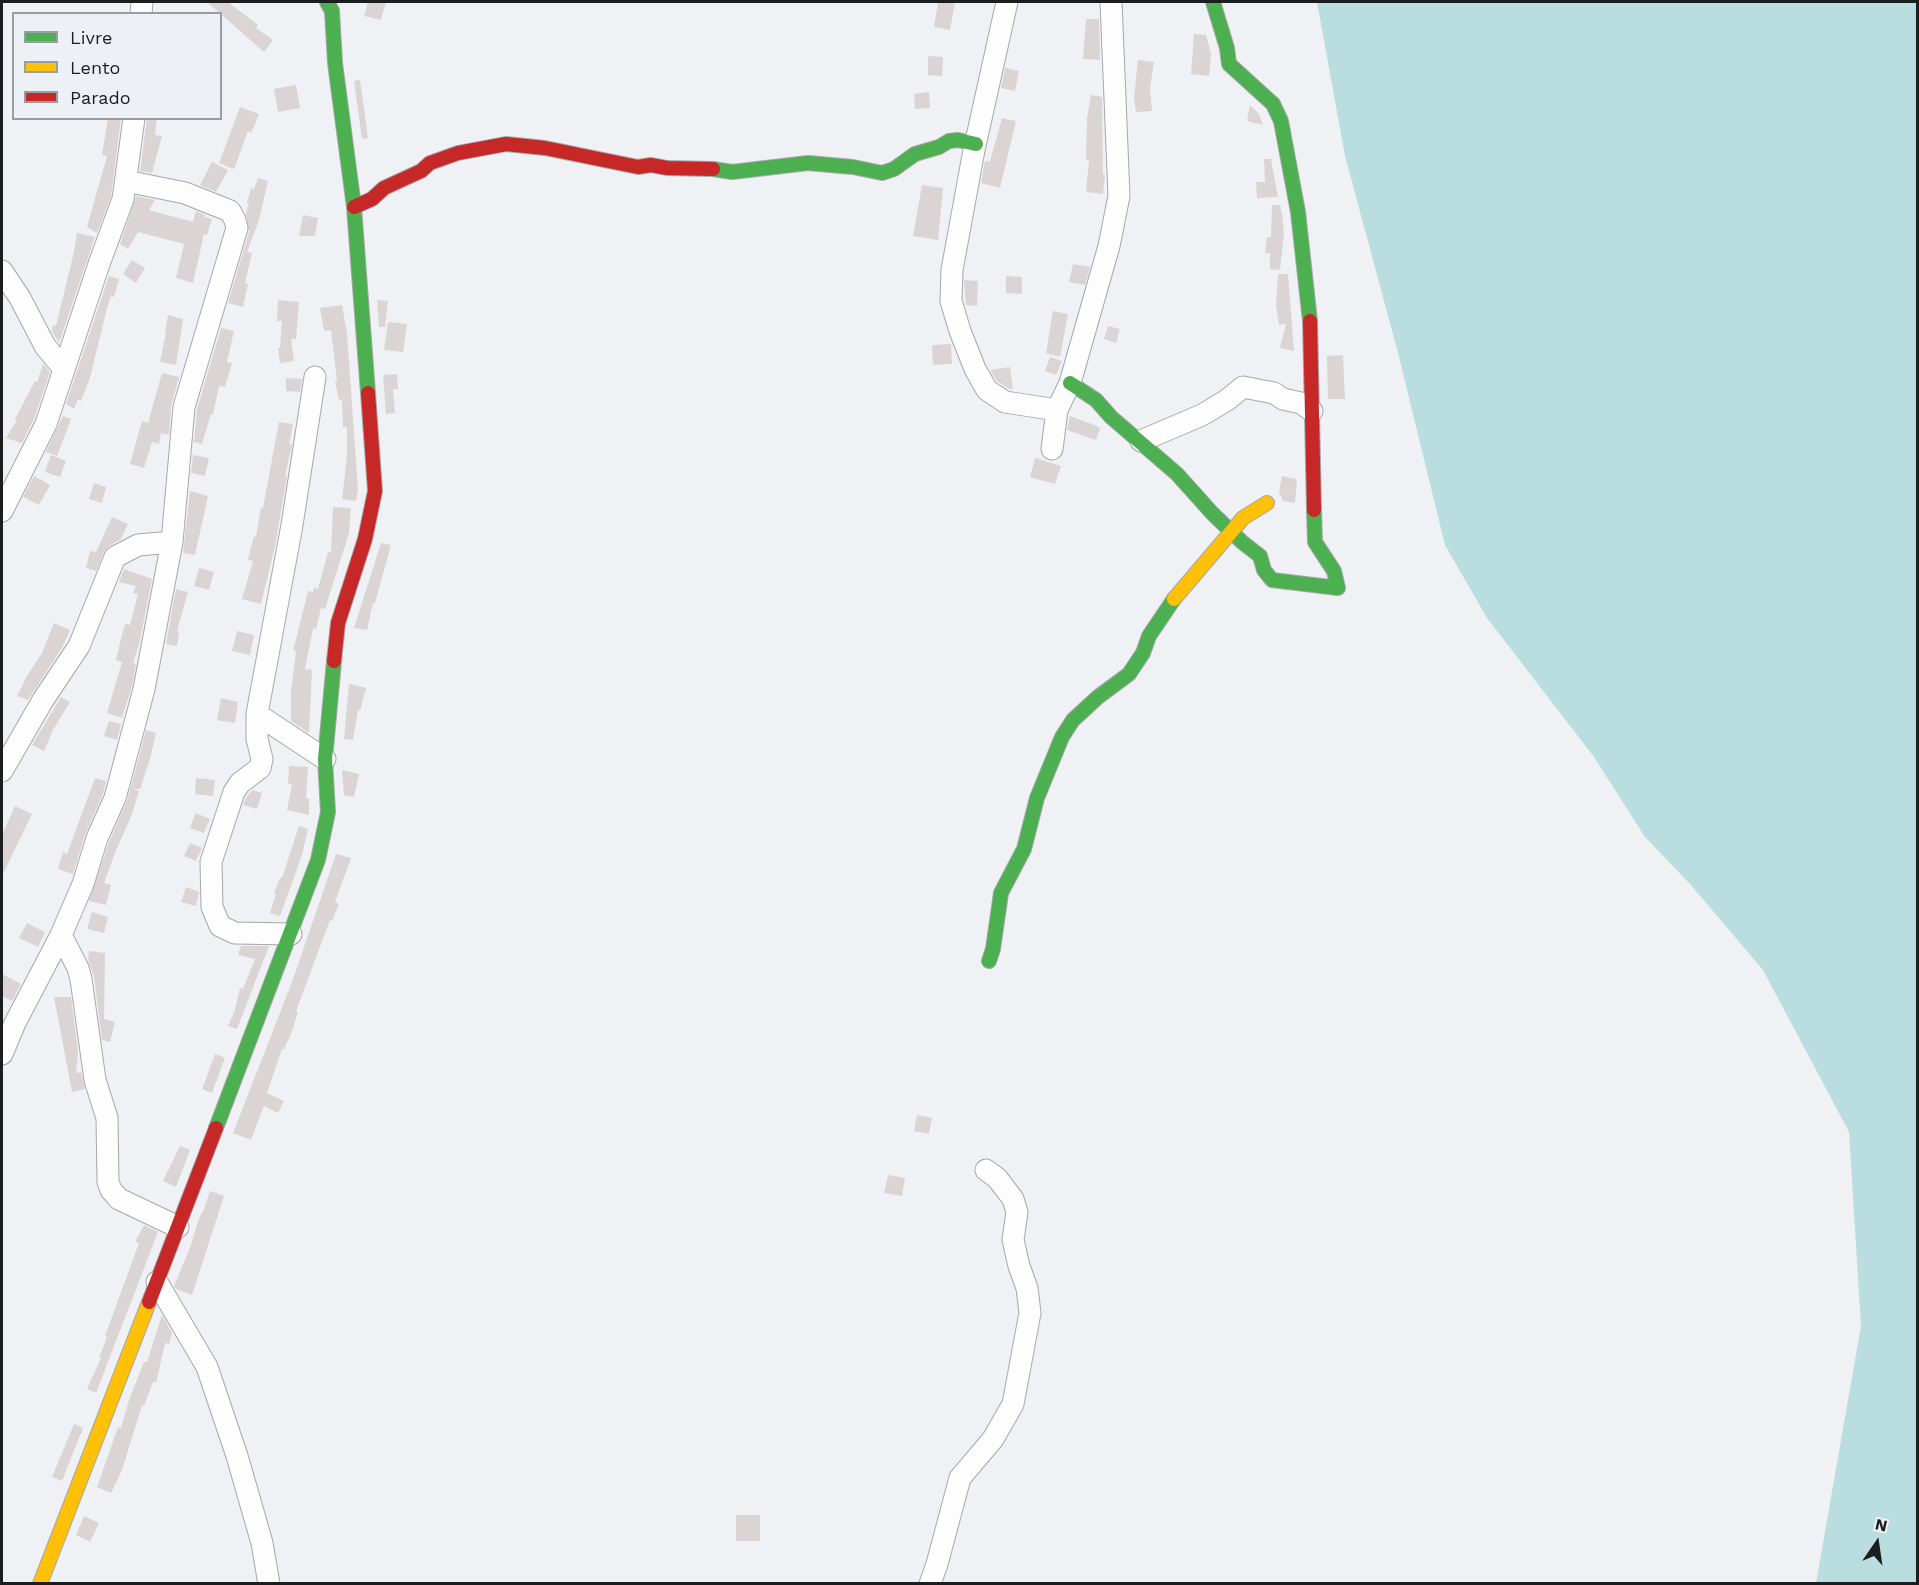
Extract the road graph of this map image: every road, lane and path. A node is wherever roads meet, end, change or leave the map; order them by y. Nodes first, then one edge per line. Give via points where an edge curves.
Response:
1 (327, 2) edge
2 (1007, 2) edge
3 (1111, 2) edge
4 (1213, 2) edge
5 (134, 120) edge
6 (976, 144) junction
7 (126, 181) junction
8 (354, 207) junction
9 (2, 271) edge
10 (63, 368) junction
11 (315, 377) dead end
12 (1071, 383) junction
13 (1057, 410) junction
14 (1312, 411) junction
15 (1141, 441) junction
16 (1052, 449) dead end
17 (6, 489) edge
18 (1267, 502) dead end
19 (2, 511) edge
20 (1230, 531) junction
21 (172, 542) junction
22 (257, 714) junction
23 (325, 759) junction
24 (2, 771) edge
25 (291, 934) junction
26 (61, 935) junction
27 (989, 961) dead end
28 (2, 1054) edge
29 (986, 1170) dead end
30 (178, 1227) junction
31 (157, 1282) junction
32 (40, 1584) edge
33 (269, 1584) edge
34 (930, 1584) edge

1 - 8 street via 332,11
2 - 6 street
3 - 12 street via 1119,196
4 - 14 street via 1229,64 1273,105 1281,122 1298,212 1310,324
5 - 7 street
6 - 8 street via 949,141 882,173 808,164 732,172 638,167 506,144 430,163
6 - 13 street via 952,270 951,301 960,331 987,390 1005,402
7 - 10 street
7 - 21 street via 185,193 230,211 237,228 184,407
8 - 23 street via 375,491 365,539 338,623
9 - 10 street via 45,346
10 - 17 street via 46,424
11 - 22 street
12 - 13 street
12 - 15 street via 1096,399
13 - 16 street
14 - 15 street via 1274,393 1243,387 1202,415
14 - 20 street via 1315,542 1334,571 1338,588 1272,580 1260,556
15 - 20 street
17 - 19 street
18 - 20 street
20 - 27 street via 1164,613 1130,674 1073,720 1062,737 1037,798 1024,849 1001,893
21 - 24 street via 138,545 115,557 79,646
21 - 26 street via 144,689 114,798
22 - 23 street
22 - 25 street via 260,768 234,792 210,862 212,907 220,926 235,933
23 - 25 street via 326,822 318,860
25 - 30 street
26 - 28 street
26 - 30 street via 81,979 96,1080 107,1118 111,1190 119,1199
29 - 34 street via 1013,1199 1017,1212 1013,1240 1030,1313 1013,1404 993,1440 960,1478
30 - 31 street
31 - 32 street
31 - 33 street via 207,1367 262,1544

